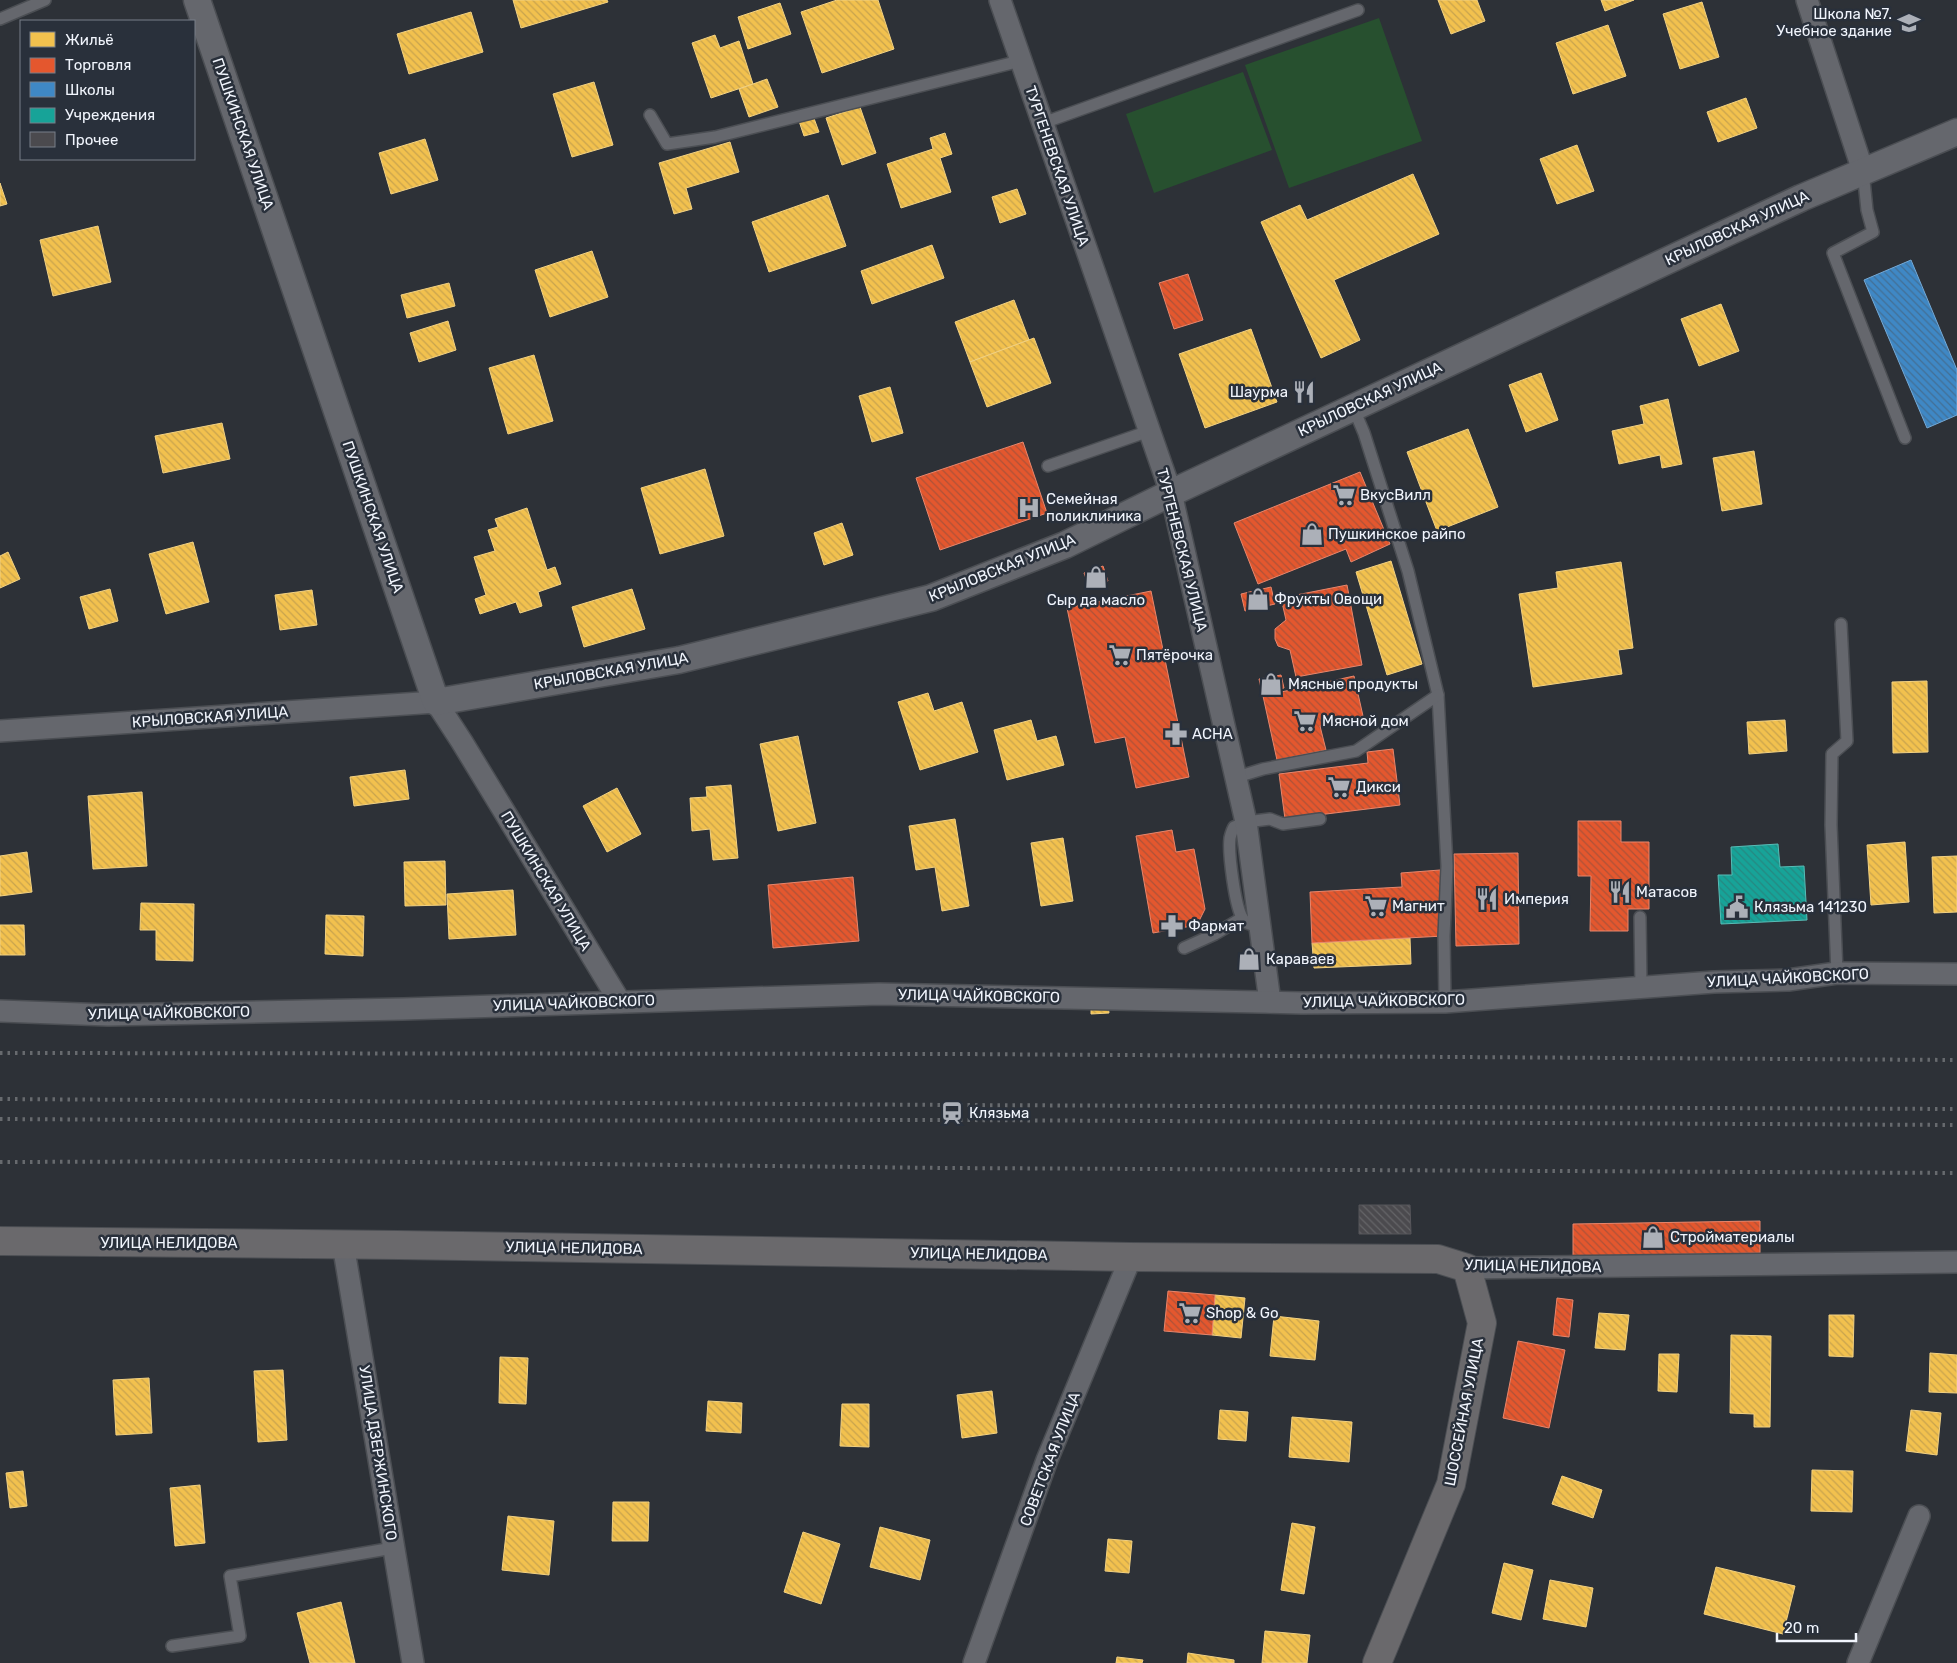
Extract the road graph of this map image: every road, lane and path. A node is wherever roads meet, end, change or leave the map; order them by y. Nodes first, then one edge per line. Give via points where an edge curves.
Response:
1 (45, 0) edge
2 (197, 0) edge
3 (1000, 0) edge
4 (1807, 0) edge
5 (1358, 10) dead end
6 (0, 19) edge
7 (1020, 61) junction
8 (650, 115) dead end
9 (1043, 123) junction
10 (1957, 132) edge
11 (1863, 170) junction
12 (1353, 407) junction
13 (1149, 431) junction
14 (1905, 438) dead end
15 (1048, 466) dead end
16 (1171, 493) junction
17 (1841, 624) dead end
18 (1438, 695) junction
19 (436, 702) junction
20 (0, 732) edge
21 (1237, 777) junction
22 (1320, 819) dead end
23 (1246, 822) junction
24 (1640, 916) dead end
25 (1251, 922) junction
26 (1184, 948) dead end
27 (1837, 974) junction
28 (1957, 974) edge
29 (1641, 988) junction
30 (620, 1002) junction
31 (1270, 1002) junction
32 (1445, 1002) junction
33 (0, 1011) edge
34 (0, 1242) edge
35 (343, 1244) junction
36 (1131, 1257) junction
37 (1957, 1262) edge
38 (1467, 1268) junction
39 (1919, 1516) dead end
40 (394, 1548) junction
41 (172, 1646) dead end
42 (413, 1663) edge
43 (974, 1663) edge
44 (1377, 1663) edge
45 (1858, 1663) edge

1 - 6 lane
2 - 19 street, ПУШКИНСКАЯ УЛИЦА
3 - 7 street, ТУРГЕНЕВСКАЯ УЛИЦА
4 - 11 street
5 - 9 lane
7 - 8 lane via 715,137 667,144
7 - 9 street, ТУРГЕНЕВСКАЯ УЛИЦА
9 - 13 street, ТУРГЕНЕВСКАЯ УЛИЦА
10 - 11 street, КРЫЛОВСКАЯ УЛИЦА
11 - 12 street, КРЫЛОВСКАЯ УЛИЦА
11 - 14 lane via 1873,232 1833,253
12 - 16 street, КРЫЛОВСКАЯ УЛИЦА
12 - 18 lane via 1408,571
13 - 15 lane
13 - 16 street, ТУРГЕНЕВСКАЯ УЛИЦА
16 - 19 street, КРЫЛОВСКАЯ УЛИЦА via 1065,544 931,598 679,660
16 - 21 street, ТУРГЕНЕВСКАЯ УЛИЦА
17 - 27 lane via 1847,741 1832,754
18 - 21 lane via 1356,751
18 - 32 lane via 1447,866
19 - 20 street, КРЫЛОВСКАЯ УЛИЦА
19 - 30 street, ПУШКИНСКАЯ УЛИЦА
21 - 23 street, ТУРГЕНЕВСКАЯ УЛИЦА
22 - 23 lane via 1283,824 1270,819
23 - 25 street, ТУРГЕНЕВСКАЯ УЛИЦА
24 - 29 lane
25 - 26 lane
25 - 31 street, ТУРГЕНЕВСКАЯ УЛИЦА
27 - 28 street, УЛИЦА ЧАЙКОВСКОГО
27 - 29 street, УЛИЦА ЧАЙКОВСКОГО
29 - 32 street, УЛИЦА ЧАЙКОВСКОГО
30 - 31 street, УЛИЦА ЧАЙКОВСКОГО via 879,994
30 - 33 street, УЛИЦА ЧАЙКОВСКОГО via 118,1015
31 - 32 street, УЛИЦА ЧАЙКОВСКОГО
34 - 35 main road, УЛИЦА НЕЛИДОВА
35 - 36 main road, УЛИЦА НЕЛИДОВА
35 - 40 street, УЛИЦА ДЗЕРЖИНСКОГО
36 - 38 main road, УЛИЦА НЕЛИДОВА via 1438,1259
36 - 43 street, СОВЕТСКАЯ УЛИЦА via 1047,1460
37 - 38 street, УЛИЦА НЕЛИДОВА
38 - 44 main road, ШОССЕЙНАЯ УЛИЦА via 1482,1323 1451,1484
39 - 45 street
40 - 41 lane via 230,1576 240,1636
40 - 42 street, УЛИЦА ДЗЕРЖИНСКОГО

